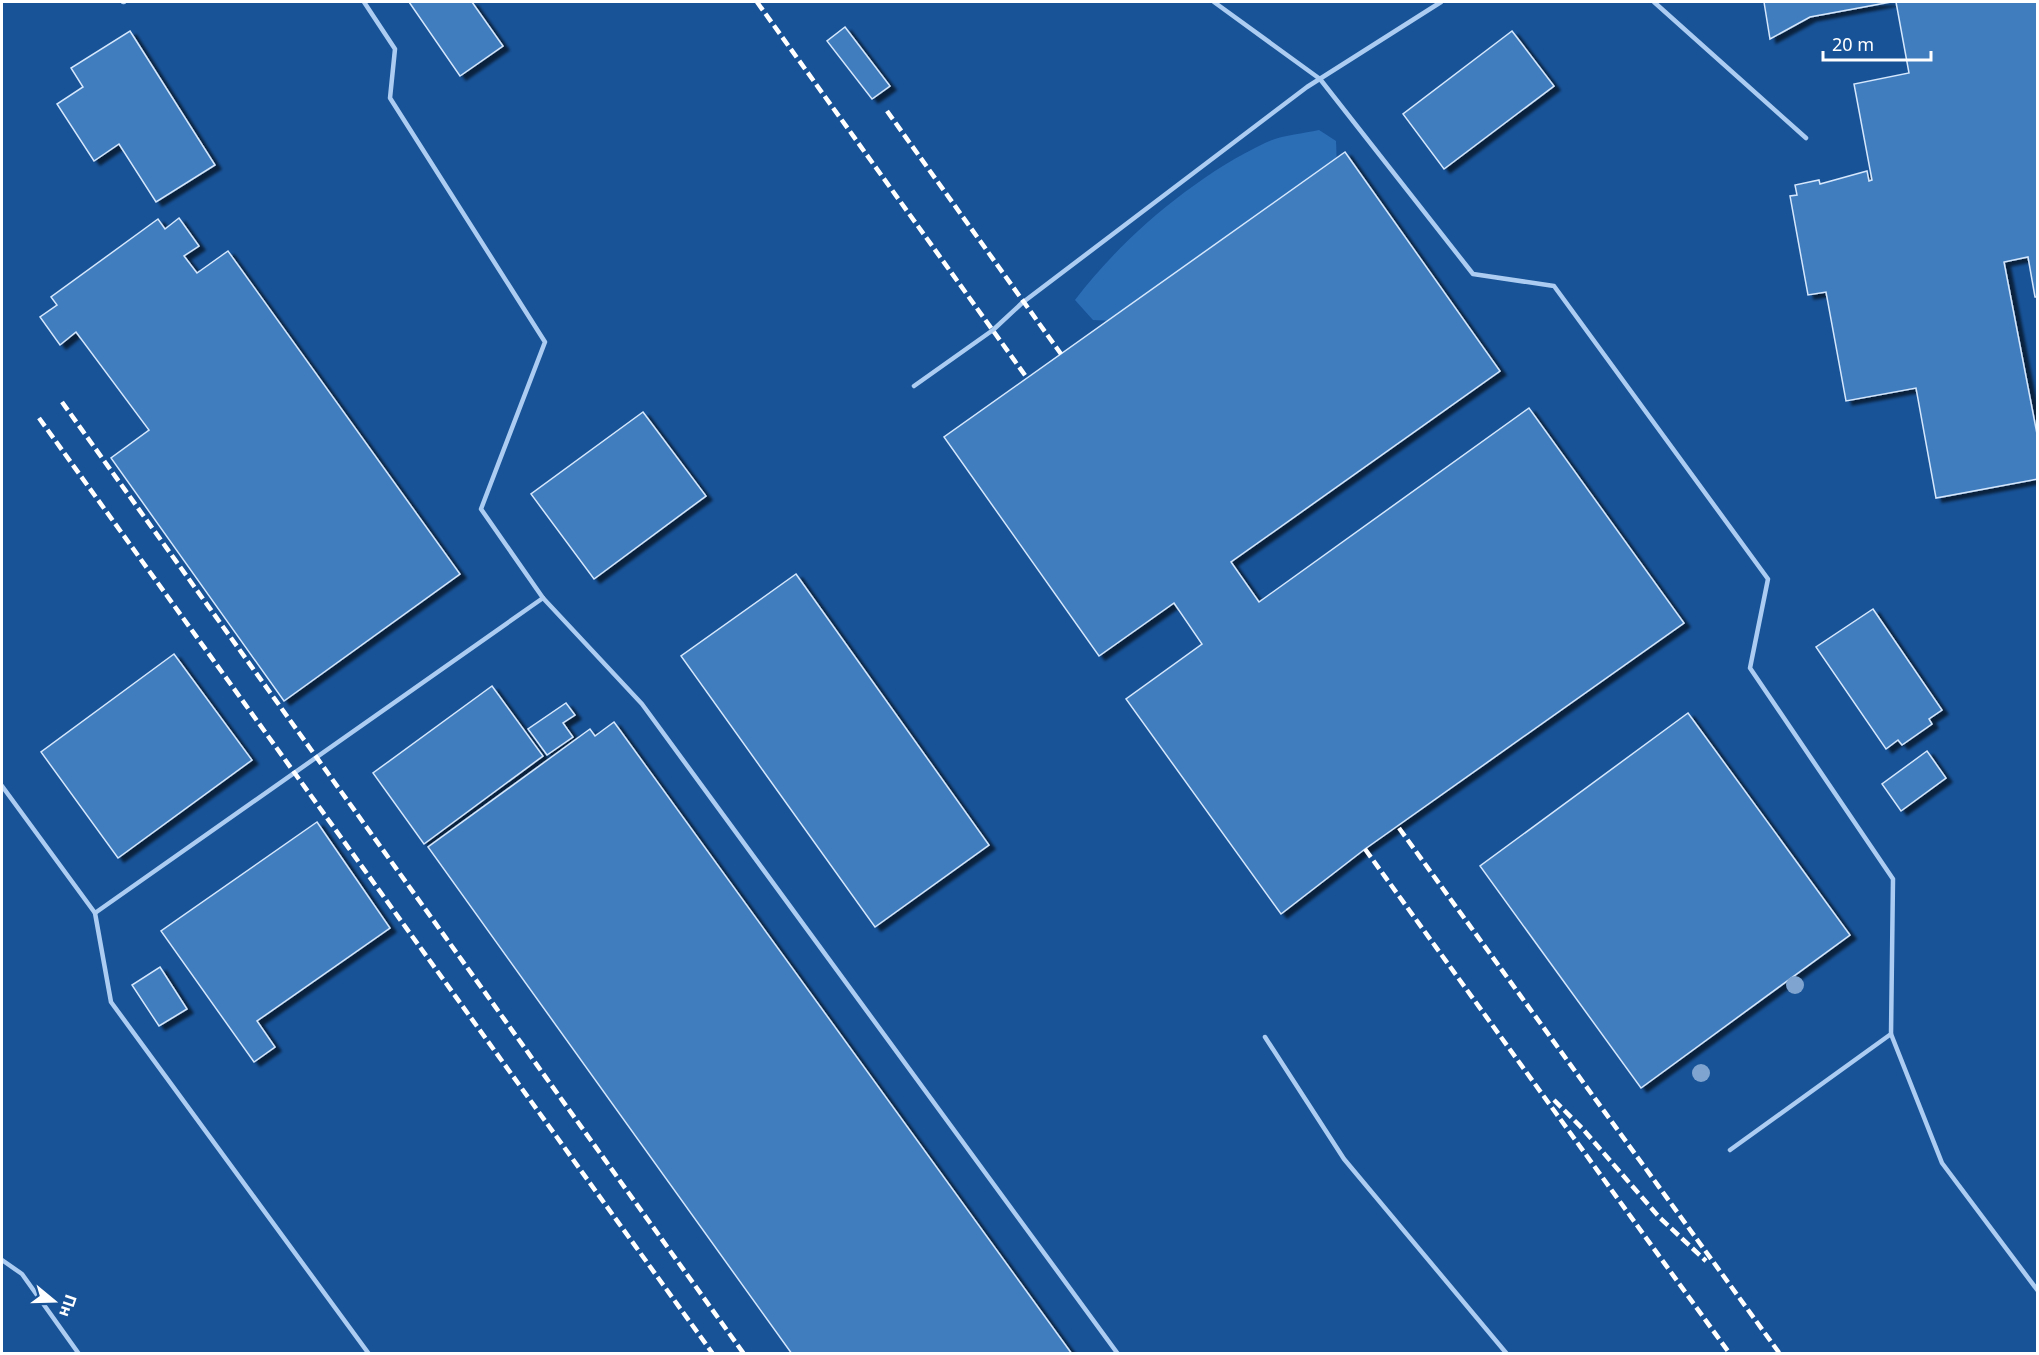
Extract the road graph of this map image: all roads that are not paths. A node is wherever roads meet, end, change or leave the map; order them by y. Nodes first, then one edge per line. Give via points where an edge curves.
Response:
1 (364, 2) edge
2 (1214, 2) edge
3 (1441, 2) edge
4 (1654, 2) edge
5 (1320, 79) junction
6 (1806, 138) dead end
7 (914, 386) dead end
8 (543, 598) junction
9 (2, 786) edge
10 (95, 913) junction
11 (1891, 1034) junction
12 (1265, 1037) dead end
13 (1730, 1150) dead end
14 (2, 1260) edge
15 (2037, 1291) edge
16 (79, 1353) edge
17 (369, 1353) edge
18 (1118, 1353) edge
19 (1507, 1353) edge

1 - 8 lane via 395,49 390,98 545,342 481,509
2 - 5 lane
3 - 5 lane
4 - 6 lane
5 - 7 lane
5 - 11 lane via 1473,274 1554,286 1768,579 1750,668 1893,879
8 - 10 lane
8 - 18 lane via 642,704
9 - 10 lane
10 - 17 lane via 111,1002
11 - 13 lane
11 - 15 lane via 1942,1163
12 - 19 lane via 1344,1159
14 - 16 lane via 22,1274

